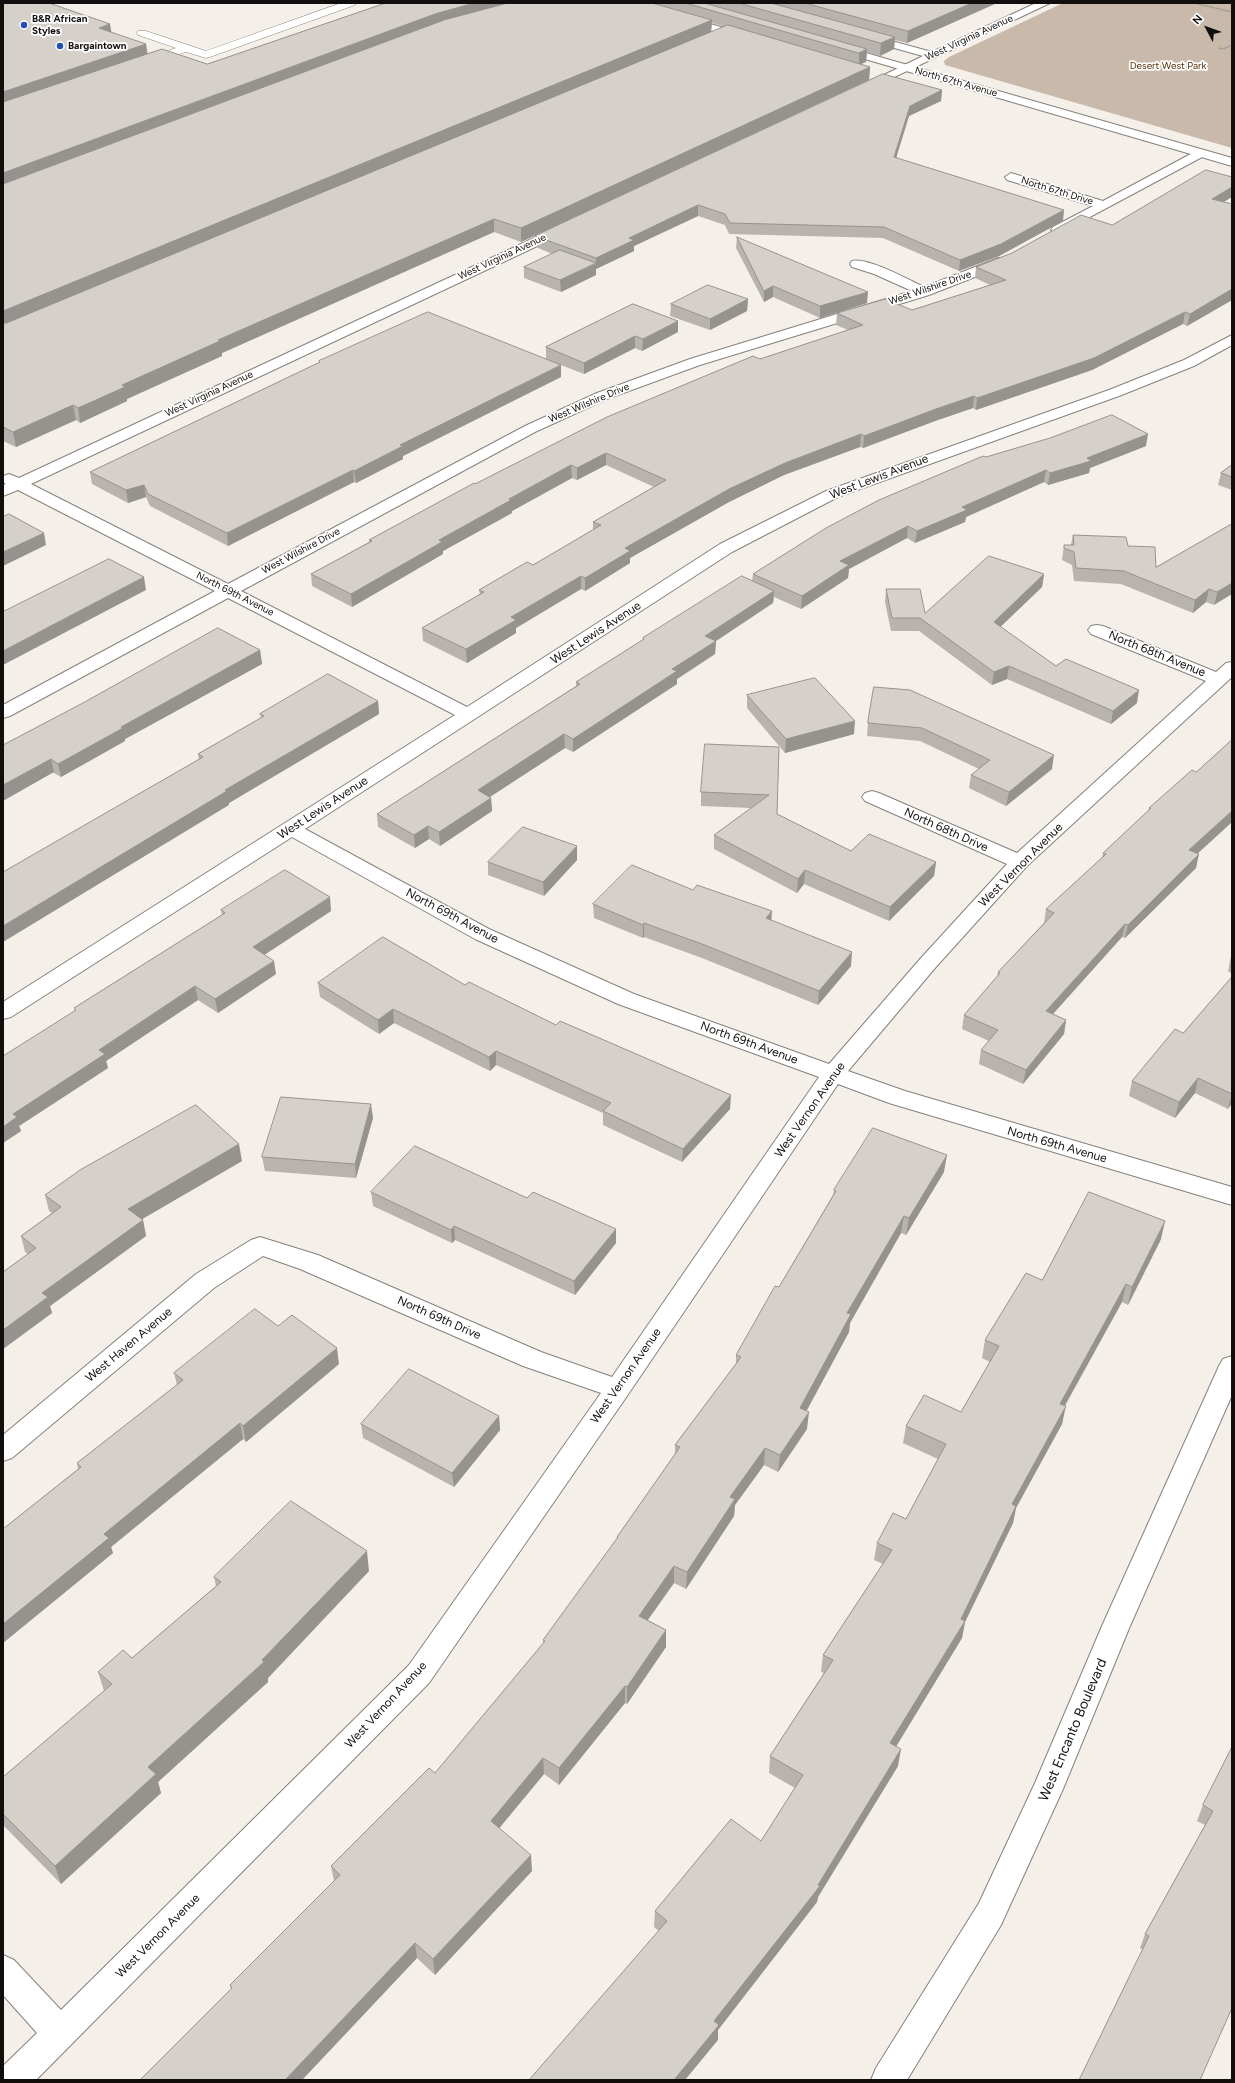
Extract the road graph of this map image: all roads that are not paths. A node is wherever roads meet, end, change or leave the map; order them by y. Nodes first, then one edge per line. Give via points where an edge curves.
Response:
1 (351, 3) edge
2 (627, 3) edge
3 (1044, 3) edge
4 (727, 32) junction
5 (142, 33) dead end
6 (857, 34) edge
7 (705, 41) edge
8 (757, 41) edge
9 (831, 46) edge
10 (186, 48) junction
11 (932, 56) junction
12 (135, 66) edge
13 (906, 68) junction
14 (870, 74) dead end
15 (885, 78) junction
16 (853, 93) edge
17 (1200, 153) junction
18 (1232, 162) edge
19 (1011, 177) dead end
20 (1104, 204) junction
21 (572, 224) edge
22 (1045, 238) edge
23 (1018, 253) edge
24 (857, 264) dead end
25 (924, 292) junction
26 (1232, 339) edge
27 (3, 475) edge
28 (11, 487) edge
29 (228, 590) junction
30 (1097, 630) dead end
31 (1225, 673) edge
32 (3, 712) edge
33 (467, 714) junction
34 (872, 798) dead end
35 (291, 829) junction
36 (1020, 862) junction
37 (3, 1012) edge
38 (834, 1074) junction
39 (1232, 1196) edge
40 (260, 1246) joint
41 (1232, 1366) edge
42 (618, 1389) junction
43 (3, 1450) edge
44 (3, 1972) edge
45 (60, 2034) junction
46 (12, 2080) edge
47 (888, 2080) edge

1 - 10 lane via 206,55
2 - 4 street
3 - 11 street, West Virginia Avenue
4 - 7 street
4 - 8 street
5 - 10 lane
6 - 11 street, North 67th Avenue
9 - 13 street, North 67th Avenue
10 - 12 lane
11 - 13 street, West Virginia Avenue
13 - 15 street, West Virginia Avenue
13 - 17 street, North 67th Avenue
14 - 15 street
15 - 16 street, West Virginia Avenue
17 - 18 street, North 67th Avenue
17 - 20 street
19 - 20 street, North 67th Drive
20 - 22 street
21 - 28 street, West Virginia Avenue
23 - 25 street, West Wilshire Drive
24 - 25 street via 879,271
25 - 29 street, West Wilshire Drive via 695,362 602,396 530,429
26 - 33 street, West Lewis Avenue via 1189,363 1114,393 832,494 726,548
27 - 28 street, North 69th Avenue
28 - 29 street, North 69th Avenue
29 - 32 street, West Wilshire Drive
29 - 33 street, North 69th Avenue
30 - 31 street, North 68th Avenue
31 - 36 street, West Vernon Avenue
33 - 35 street, West Lewis Avenue
34 - 36 street, North 68th Drive
35 - 37 street, West Lewis Avenue
35 - 38 street, North 69th Avenue via 482,934 626,999
36 - 38 street, West Vernon Avenue via 928,963
38 - 39 street, North 69th Avenue via 897,1097
38 - 42 street, West Vernon Avenue
40 - 42 street, North 69th Drive via 309,1262 532,1359
40 - 43 street, West Haven Avenue via 205,1281
41 - 47 street, West Encanto Boulevard via 1119,1619 1048,1789 990,1914
42 - 45 street, West Vernon Avenue via 419,1674
44 - 45 street
45 - 46 street, West Vernon Avenue

